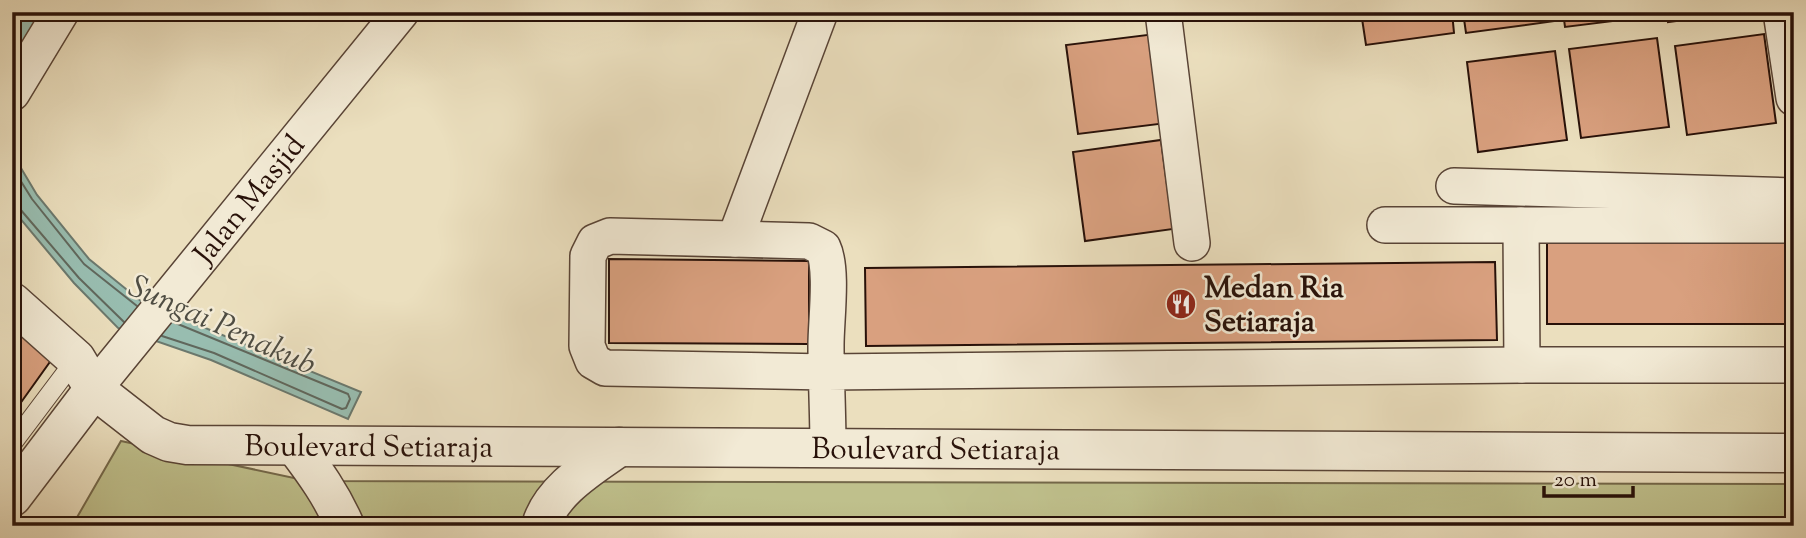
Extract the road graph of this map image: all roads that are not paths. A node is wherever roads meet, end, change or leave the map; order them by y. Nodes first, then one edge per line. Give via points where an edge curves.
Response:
1 (61, 12) edge
2 (401, 12) edge
3 (820, 12) edge
4 (1163, 12) edge
5 (1781, 12) edge
6 (12, 93) edge
7 (1794, 98) edge
8 (1454, 186) dead end
9 (1794, 196) edge
10 (1384, 225) dead end
11 (1521, 225) junction
12 (1794, 225) edge
13 (735, 239) junction
14 (1192, 243) dead end
15 (12, 302) edge
16 (1522, 365) junction
17 (1794, 365) edge
18 (827, 372) junction
19 (85, 374) junction
20 (12, 444) edge
21 (295, 446) junction
22 (619, 447) junction
23 (828, 448) junction
24 (1794, 453) edge
25 (12, 497) edge
26 (345, 526) edge
27 (541, 526) edge

1 - 6 street
2 - 19 street, Jalan Masjid via 118,357
3 - 13 street
4 - 14 street
5 - 7 street
8 - 9 street
10 - 11 street
11 - 12 street
11 - 16 street
13 - 18 street via 809,241 823,248 828,263
13 - 18 street via 610,236 595,242 588,256 587,346 593,361 605,368
15 - 19 street
16 - 17 street
16 - 18 street
18 - 23 street
19 - 20 lane
19 - 21 street, Boulevard Setiaraja via 138,424 169,442
19 - 25 street
21 - 22 street, Boulevard Setiaraja
21 - 26 street via 320,478
22 - 23 street, Boulevard Setiaraja
22 - 27 street via 559,495
23 - 24 street, Boulevard Setiaraja

